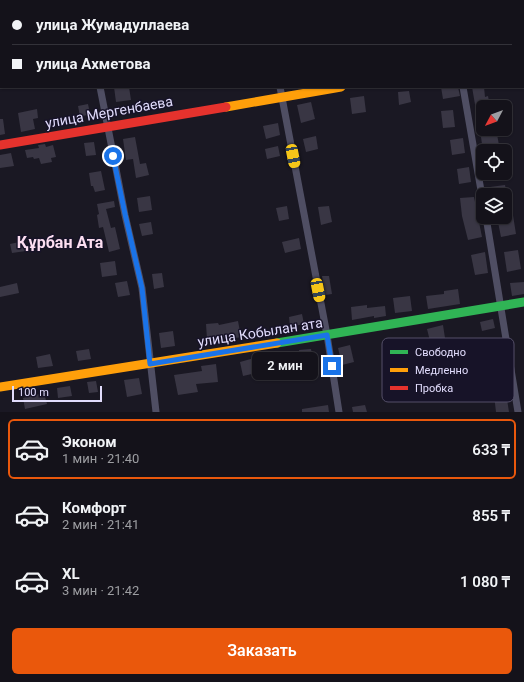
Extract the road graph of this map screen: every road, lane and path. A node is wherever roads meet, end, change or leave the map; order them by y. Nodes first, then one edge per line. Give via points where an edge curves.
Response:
1 (100, 88) edge
2 (280, 88) edge
3 (335, 88) edge
4 (463, 88) edge
5 (281, 97) junction
6 (108, 126) junction
7 (0, 145) edge
8 (481, 188) edge
9 (487, 224) edge
10 (524, 302) edge
11 (501, 306) junction
12 (327, 335) junction
13 (506, 338) edge
14 (150, 364) junction
15 (0, 387) edge
16 (514, 387) edge
17 (156, 412) edge
18 (339, 412) edge
19 (518, 412) edge

1 - 6 street
2 - 5 street
3 - 5 street, улица Мергенбаева
4 - 8 street
5 - 6 street, улица Мергенбаева
5 - 12 street
6 - 7 street, улица Мергенбаева
6 - 14 street via 142,288
9 - 11 street
10 - 11 street, улица Кобылан ата
11 - 12 street, улица Кобылан ата
11 - 13 street
12 - 14 street, улица Кобылан ата
12 - 18 street
14 - 15 street, улица Кобылан ата
14 - 17 street
16 - 19 street

